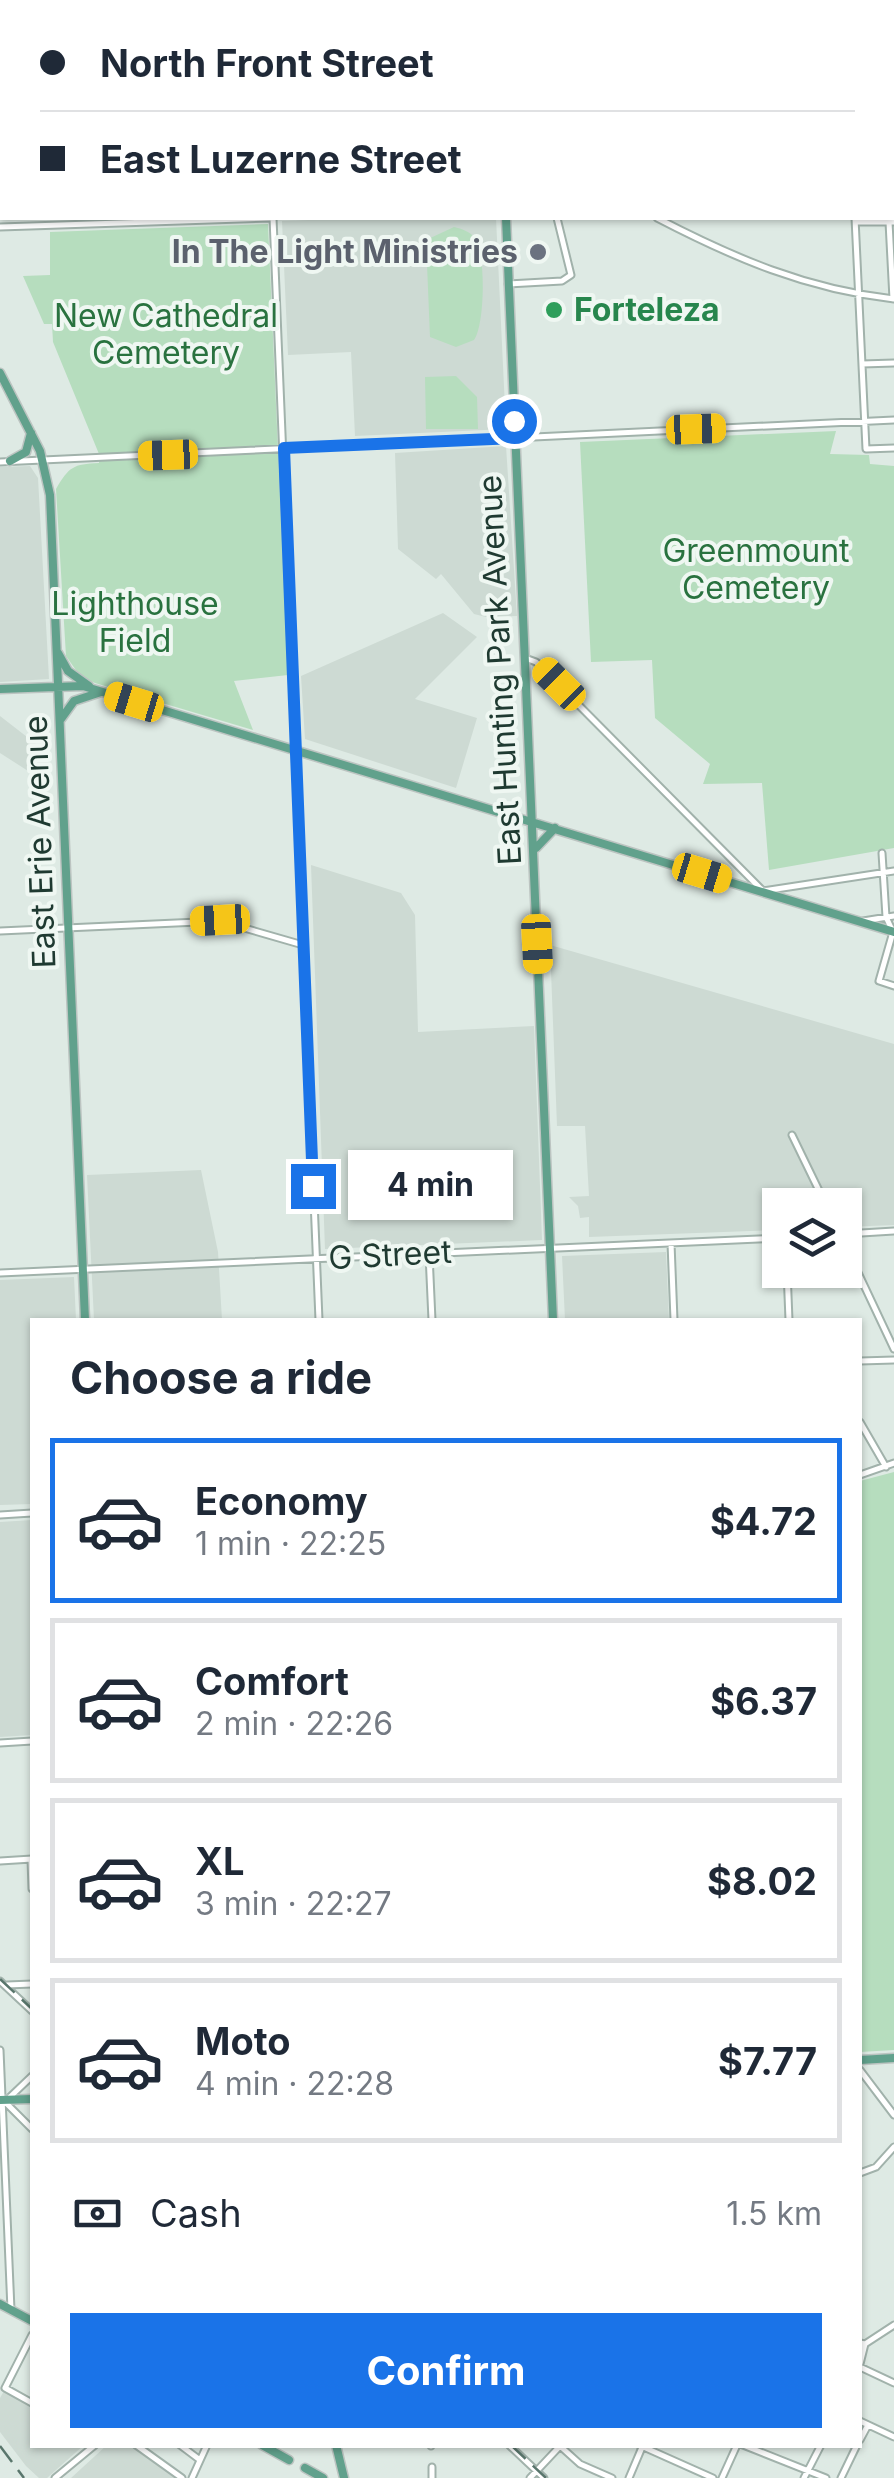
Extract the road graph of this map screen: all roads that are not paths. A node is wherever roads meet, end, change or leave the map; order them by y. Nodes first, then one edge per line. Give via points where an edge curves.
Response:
1 (210, 220) edge
2 (270, 220) edge
3 (506, 220) edge
4 (558, 220) edge
5 (661, 220) edge
6 (856, 220) edge
7 (891, 222) edge
8 (0, 227) edge
9 (508, 284) junction
10 (859, 295) junction
11 (893, 299) edge
12 (894, 363) edge
13 (862, 364) junction
14 (0, 373) edge
15 (894, 420) edge
16 (864, 421) junction
17 (32, 434) junction
18 (515, 438) junction
19 (284, 448) junction
20 (894, 448) edge
21 (43, 460) junction
22 (0, 462) edge
23 (10, 462) junction
24 (56, 646) junction
25 (525, 658) junction
26 (58, 687) junction
27 (92, 688) junction
28 (0, 689) edge
29 (103, 692) junction
30 (60, 728) junction
31 (297, 752) junction
32 (532, 821) junction
33 (555, 828) junction
34 (534, 852) junction
35 (882, 853) dead end
36 (894, 870) edge
37 (883, 872) junction
38 (763, 891) junction
39 (890, 917) edge
40 (860, 921) junction
41 (68, 928) junction
42 (0, 930) edge
43 (894, 932) edge
44 (303, 944) junction
45 (894, 986) edge
46 (792, 1135) dead end
47 (818, 1188) edge
48 (894, 1232) edge
49 (862, 1233) edge
50 (762, 1239) edge
51 (671, 1243) junction
52 (550, 1248) junction
53 (429, 1254) junction
54 (316, 1259) junction
55 (83, 1269) junction
56 (0, 1273) edge
57 (862, 1281) edge
58 (788, 1288) edge
59 (85, 1318) edge
60 (319, 1318) edge
61 (432, 1318) edge
62 (553, 1318) edge
63 (674, 1318) edge
64 (790, 1318) edge
65 (894, 1348) edge
66 (894, 1360) edge
67 (862, 1361) edge
68 (862, 1425) edge
69 (894, 1463) edge
70 (886, 1467) junction
71 (862, 1474) edge
72 (30, 1514) edge
73 (0, 1515) edge
74 (30, 1742) edge
75 (0, 1743) edge
76 (30, 1859) edge
77 (0, 1861) edge
78 (2, 1983) edge
79 (30, 1984) edge
80 (30, 2009) edge
81 (0, 2050) edge
82 (894, 2058) edge
83 (862, 2060) edge
84 (862, 2073) edge
85 (30, 2078) edge
86 (30, 2099) edge
87 (1, 2100) edge
88 (894, 2115) edge
89 (30, 2128) edge
90 (894, 2147) edge
91 (862, 2172) edge
92 (0, 2304) edge
93 (11, 2310) junction
94 (30, 2320) edge
95 (892, 2328) edge
96 (30, 2340) edge
97 (863, 2344) edge
98 (862, 2367) edge
99 (894, 2383) edge
100 (30, 2402) edge
101 (864, 2423) edge
102 (894, 2437) edge
103 (91, 2448) edge
104 (140, 2448) edge
105 (184, 2448) edge
106 (206, 2448) edge
107 (270, 2448) edge
108 (289, 2448) edge
109 (337, 2448) edge
110 (512, 2448) edge
111 (558, 2448) edge
112 (562, 2448) edge
113 (641, 2448) edge
114 (646, 2448) edge
115 (738, 2448) edge
116 (747, 2448) edge
117 (819, 2448) edge
118 (856, 2448) edge
119 (200, 2460) junction
120 (432, 2467) dead end
121 (305, 2468) dead end
122 (536, 2471) junction
123 (806, 2475) edge
124 (56, 2478) edge
125 (182, 2478) edge
126 (192, 2478) edge
127 (323, 2478) edge
128 (344, 2478) edge
129 (432, 2478) edge
130 (530, 2478) edge
131 (544, 2478) edge
132 (612, 2478) edge
133 (630, 2478) edge
134 (714, 2478) edge
135 (722, 2478) edge
136 (826, 2478) edge
137 (841, 2478) edge

1 - 8 street
2 - 19 street
3 - 9 main road, East Hunting Park Avenue
4 - 9 street via 571,275
5 - 10 street via 740,261
6 - 7 street
6 - 10 street
7 - 11 street
9 - 18 main road, East Hunting Park Avenue
10 - 11 street
10 - 13 street
12 - 13 street
13 - 16 street
14 - 17 main road, East Erie Avenue
15 - 16 street
16 - 18 street
16 - 20 street via 866,450
17 - 21 main road, East Erie Avenue
17 - 23 main road via 26,452
18 - 19 street
18 - 25 main road, East Hunting Park Avenue
19 - 21 street
19 - 31 street
21 - 23 street
21 - 24 main road, East Erie Avenue
22 - 23 street
24 - 26 main road, East Erie Avenue
24 - 27 main road via 68,671
25 - 32 main road, East Hunting Park Avenue
25 - 38 street
26 - 27 main road
26 - 28 main road
26 - 30 main road, East Erie Avenue
27 - 29 main road
29 - 30 main road via 74,701
29 - 31 main road
30 - 41 main road, East Erie Avenue
31 - 32 main road
31 - 44 street
32 - 33 main road
32 - 34 main road, East Hunting Park Avenue
33 - 34 main road
33 - 38 main road
34 - 52 main road, East Hunting Park Avenue
35 - 37 street
36 - 37 street
37 - 38 street
37 - 39 street
38 - 40 main road
39 - 40 street
39 - 43 street
40 - 43 main road
41 - 42 street
41 - 44 street via 220,920
41 - 55 main road, East Erie Avenue
43 - 45 street via 879,982
44 - 54 street
46 - 47 street
48 - 49 street
50 - 51 street, G Street
51 - 52 street, G Street
51 - 63 street
52 - 53 street, G Street
52 - 62 main road, East Hunting Park Avenue
53 - 54 street, G Street
53 - 61 street
54 - 55 street, G Street
54 - 60 street
55 - 56 street, G Street
55 - 59 main road, East Erie Avenue
57 - 65 street
58 - 64 street
66 - 67 street
68 - 70 street
69 - 70 street
70 - 71 street
72 - 73 street
74 - 75 street
76 - 77 street
78 - 79 street
78 - 80 street
81 - 87 street
82 - 83 main road
84 - 88 street
85 - 87 street
86 - 87 main road
87 - 89 street
87 - 93 street
90 - 91 street
92 - 93 main road
93 - 94 main road
95 - 97 street
96 - 100 street via 5,2388
98 - 99 street
101 - 102 street
103 - 124 street
104 - 125 street
105 - 119 street
106 - 119 street
107 - 108 main road via 285,2457
109 - 128 main road
110 - 122 street
111 - 122 street
112 - 132 street
113 - 133 street
114 - 134 street
115 - 135 street
116 - 123 street
117 - 123 street
118 - 137 street
119 - 126 street
120 - 129 street
121 - 127 main road
122 - 130 street
122 - 131 street
123 - 136 street

